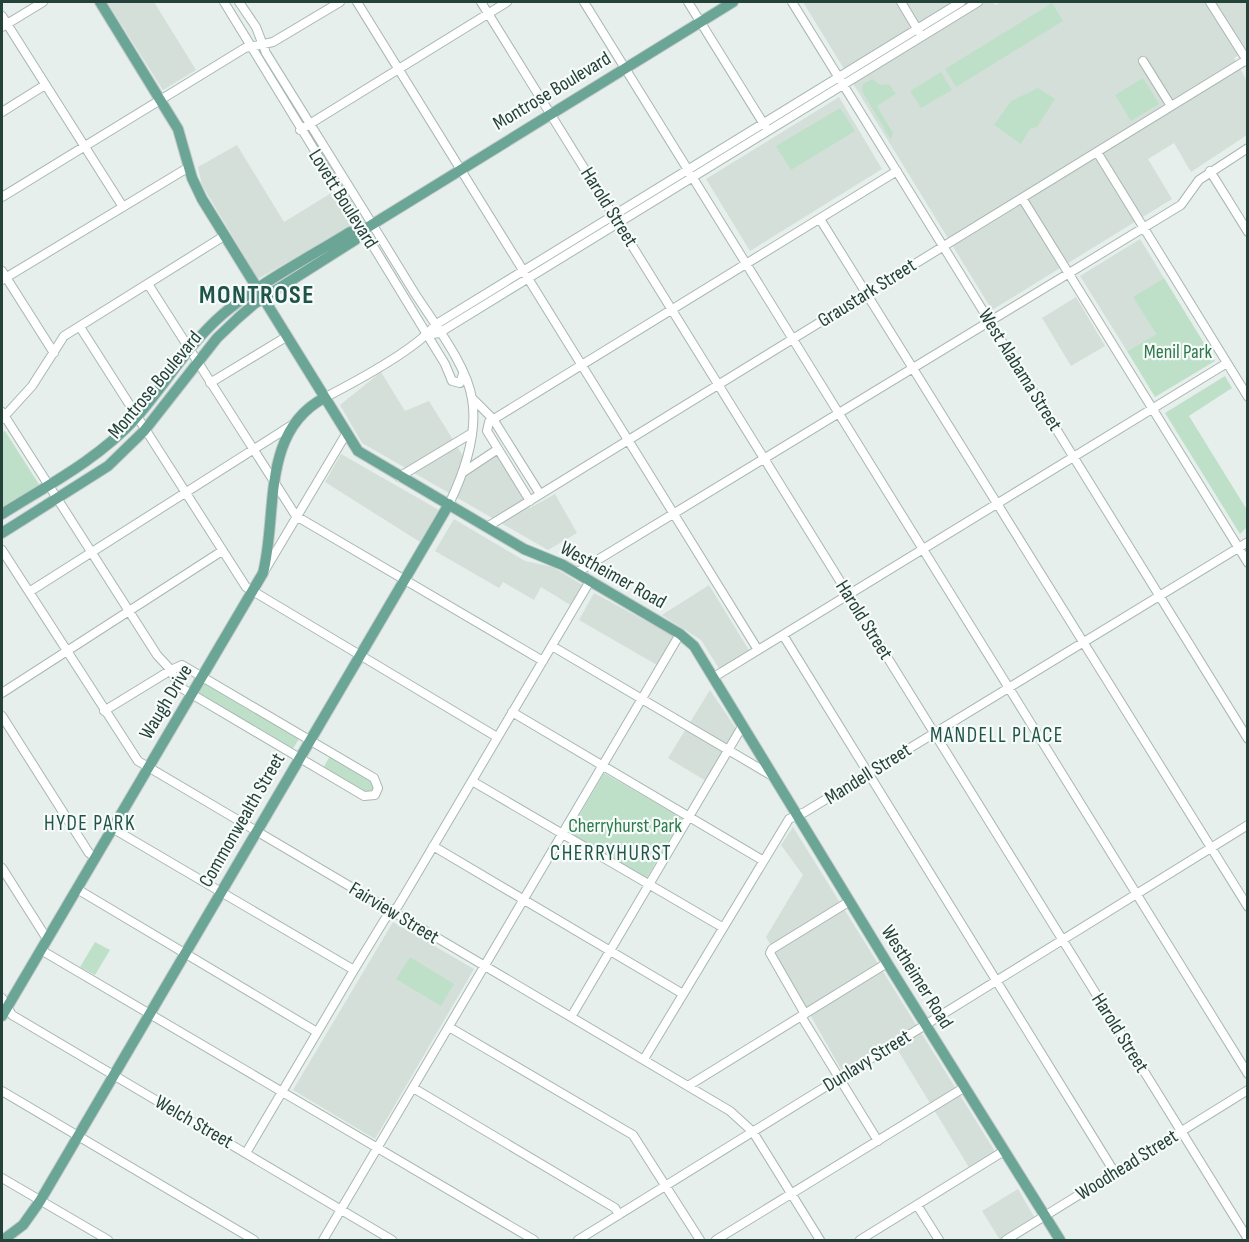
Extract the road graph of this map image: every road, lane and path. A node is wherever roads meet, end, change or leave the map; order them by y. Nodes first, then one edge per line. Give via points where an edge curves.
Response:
1 (44, 2) edge
2 (100, 2) edge
3 (224, 2) edge
4 (239, 2) edge
5 (340, 2) edge
6 (357, 2) edge
7 (481, 2) edge
8 (507, 2) edge
9 (584, 2) edge
10 (688, 2) edge
11 (733, 2) edge
12 (792, 2) edge
13 (901, 2) edge
14 (961, 2) edge
15 (978, 2) edge
16 (1210, 2) edge
17 (489, 13) junction
18 (700, 22) junction
19 (3, 23) edge
20 (920, 32) junction
21 (263, 44) junction
22 (251, 46) junction
23 (1247, 60) edge
24 (1143, 61) dead end
25 (399, 68) junction
26 (625, 68) junction
27 (838, 77) junction
28 (45, 85) junction
29 (844, 85) junction
30 (162, 100) junction
31 (1171, 106) junction
32 (2, 112) edge
33 (551, 114) junction
34 (310, 123) junction
35 (766, 127) junction
36 (300, 130) junction
37 (85, 147) junction
38 (1248, 148) edge
39 (1097, 152) junction
40 (189, 167) junction
41 (460, 168) junction
42 (897, 171) junction
43 (1210, 171) junction
44 (690, 173) junction
45 (2, 197) edge
46 (1022, 198) junction
47 (123, 207) junction
48 (616, 219) junction
49 (820, 219) junction
50 (1143, 227) junction
51 (365, 228) junction
52 (1248, 232) edge
53 (224, 236) junction
54 (943, 246) junction
55 (746, 264) junction
56 (524, 270) junction
57 (1067, 272) junction
58 (3, 276) edge
59 (530, 278) junction
60 (148, 284) junction
61 (867, 293) junction
62 (259, 294) junction
63 (673, 309) junction
64 (989, 321) junction
65 (80, 327) junction
66 (437, 329) junction
67 (427, 335) junction
68 (286, 337) junction
69 (792, 339) junction
70 (189, 349) junction
71 (54, 353) junction
72 (197, 363) junction
73 (1227, 363) junction
74 (583, 364) junction
75 (914, 366) junction
76 (464, 374) junction
77 (210, 383) junction
78 (719, 384) junction
79 (1248, 397) edge
80 (324, 398) junction
81 (472, 399) junction
82 (1152, 408) junction
83 (838, 413) junction
84 (3, 416) edge
85 (136, 417) junction
86 (494, 419) junction
87 (295, 423) junction
88 (144, 431) junction
89 (472, 433) junction
90 (346, 434) junction
91 (629, 440) junction
92 (498, 449) junction
93 (253, 450) junction
94 (1073, 457) junction
95 (765, 459) junction
96 (462, 473) junction
97 (399, 477) junction
98 (273, 484) junction
99 (50, 485) junction
100 (184, 493) junction
101 (540, 494) junction
102 (58, 498) junction
103 (530, 501) junction
104 (998, 503) junction
105 (449, 504) junction
106 (2, 514) edge
107 (674, 514) junction
108 (296, 516) junction
109 (487, 527) junction
110 (2, 533) edge
111 (1248, 542) edge
112 (1238, 548) junction
113 (922, 549) junction
114 (2, 550) edge
115 (222, 551) junction
116 (92, 552) junction
117 (1248, 563) edge
118 (263, 573) junction
119 (576, 573) junction
120 (404, 581) junction
121 (590, 581) junction
122 (28, 592) junction
123 (252, 593) junction
124 (848, 594) junction
125 (1160, 596) junction
126 (129, 611) junction
127 (680, 634) junction
128 (783, 635) junction
129 (1083, 641) junction
130 (552, 646) junction
131 (758, 650) junction
132 (67, 652) junction
133 (359, 657) junction
134 (543, 661) junction
135 (171, 670) junction
136 (202, 677) junction
137 (714, 677) junction
138 (1008, 687) junction
139 (2, 693) edge
140 (191, 695) junction
141 (642, 699) junction
142 (104, 711) junction
143 (512, 712) junction
144 (2, 716) edge
145 (743, 725) junction
146 (934, 733) junction
147 (497, 738) junction
148 (1248, 739) edge
149 (309, 741) junction
150 (728, 750) junction
151 (299, 758) junction
152 (603, 766) junction
153 (148, 768) junction
154 (868, 773) junction
155 (775, 777) junction
156 (472, 781) junction
157 (798, 816) junction
158 (689, 818) junction
159 (1248, 825) edge
160 (112, 828) junction
161 (257, 831) junction
162 (562, 834) junction
163 (433, 846) junction
164 (1211, 847) junction
165 (95, 857) junction
166 (762, 861) junction
167 (2, 868) edge
168 (649, 885) junction
169 (77, 889) junction
170 (221, 892) junction
171 (1136, 894) junction
172 (524, 900) junction
173 (850, 901) junction
174 (1248, 907) edge
175 (392, 912) junction
176 (722, 927) junction
177 (47, 939) junction
178 (1062, 939) junction
179 (40, 950) junction
180 (610, 951) junction
181 (185, 953) junction
182 (887, 963) junction
183 (484, 966) junction
184 (354, 970) junction
185 (996, 981) junction
186 (683, 994) junction
187 (3, 1007) edge
188 (150, 1014) junction
189 (803, 1015) junction
190 (571, 1017) junction
191 (925, 1025) junction
192 (449, 1027) junction
193 (317, 1032) junction
194 (644, 1059) junction
195 (1248, 1074) edge
196 (113, 1075) junction
197 (839, 1078) junction
198 (688, 1086) junction
199 (965, 1088) junction
200 (415, 1089) junction
201 (1248, 1090) edge
202 (2, 1091) edge
203 (281, 1092) junction
204 (753, 1132) junction
205 (1181, 1132) junction
206 (77, 1136) junction
207 (878, 1141) junction
208 (379, 1149) junction
209 (1004, 1151) junction
210 (246, 1153) junction
211 (1115, 1173) junction
212 (2, 1178) edge
213 (666, 1186) junction
214 (791, 1194) junction
215 (40, 1201) junction
216 (917, 1205) junction
217 (342, 1209) junction
218 (619, 1215) junction
219 (1045, 1216) junction
220 (1248, 1239) edge
221 (3, 1240) edge
222 (108, 1240) edge
223 (254, 1240) edge
224 (323, 1240) edge
225 (392, 1240) edge
226 (534, 1240) edge
227 (578, 1240) edge
228 (699, 1240) edge
229 (716, 1240) edge
230 (820, 1240) edge
231 (860, 1240) edge
232 (939, 1240) edge
233 (1006, 1240) edge
234 (1060, 1240) edge

1 - 19 street
2 - 30 main road, Westheimer Road
3 - 22 street, Lovett Boulevard
4 - 21 street, Lovett Boulevard
5 - 21 street via 273,42
6 - 25 street
7 - 17 street, Harold Street
8 - 17 street
9 - 26 street
10 - 18 street
11 - 18 main road, Montrose Boulevard
12 - 27 street, West Alabama Street
13 - 20 street
14 - 20 street
15 - 20 street
16 - 23 street
17 - 25 street
17 - 33 street, Harold Street
18 - 26 main road, Montrose Boulevard
18 - 35 street
19 - 28 street
20 - 27 street
20 - 29 street
21 - 22 street
21 - 34 street, Lovett Boulevard
22 - 30 street
22 - 36 street, Lovett Boulevard
23 - 31 street, Graustark Street
24 - 31 street
25 - 34 street
25 - 41 street
26 - 33 main road, Montrose Boulevard
26 - 44 street
27 - 29 street, West Alabama Street
27 - 35 street
28 - 32 street
28 - 37 street
29 - 35 street
29 - 42 street, West Alabama Street
30 - 37 street
30 - 40 main road, Westheimer Road via 183,139
31 - 39 street, Graustark Street
33 - 41 main road, Montrose Boulevard
33 - 48 street, Harold Street
34 - 36 street
34 - 51 street, Lovett Boulevard
35 - 44 street
36 - 51 street, Lovett Boulevard
37 - 45 street
37 - 47 street
38 - 43 street
39 - 46 street, Graustark Street
39 - 50 street
40 - 47 street
40 - 53 main road, Westheimer Road
41 - 51 main road, Montrose Boulevard
41 - 56 street
42 - 49 street
42 - 54 street, West Alabama Street
43 - 50 street via 1181,205
43 - 52 street
44 - 48 street
44 - 55 street
46 - 54 street, Graustark Street
46 - 57 street
47 - 58 street
48 - 56 street
48 - 59 street
48 - 63 street, Harold Street
49 - 55 street
49 - 61 street
50 - 57 street
50 - 73 street
51 - 62 main road, Montrose Boulevard via 350,232
51 - 66 street, Lovett Boulevard
51 - 67 street, Lovett Boulevard
53 - 60 street
53 - 62 main road, Westheimer Road
54 - 61 street, Graustark Street
54 - 64 street, West Alabama Street
55 - 63 street
55 - 69 street
56 - 59 street
56 - 66 street
57 - 64 street
57 - 82 street
58 - 71 street
59 - 66 street
59 - 74 street
60 - 65 street
60 - 70 street
61 - 69 street, Graustark Street
61 - 75 street
62 - 68 main road, Westheimer Road
62 - 70 main road, Montrose Boulevard via 222,315
62 - 72 main road, Montrose Boulevard
63 - 74 street
63 - 78 street, Harold Street
64 - 75 street
64 - 94 street, West Alabama Street
65 - 71 street via 64,336
65 - 85 street
66 - 67 street
66 - 76 street, Lovett Boulevard
67 - 76 street, Lovett Boulevard via 453,381 460,383
67 - 80 street
68 - 77 street
68 - 80 main road, Westheimer Road
69 - 78 street, Graustark Street
69 - 83 street
70 - 72 street
70 - 85 main road, Montrose Boulevard
71 - 84 street via 32,386
72 - 77 street
72 - 88 main road, Montrose Boulevard
73 - 79 street
73 - 82 street
74 - 86 street
74 - 91 street
75 - 83 street
75 - 104 street
76 - 81 street, Lovett Boulevard
77 - 93 street
78 - 91 street, Graustark Street
78 - 95 street, Harold Street
80 - 87 main road, Waugh Drive
80 - 90 main road, Westheimer Road
81 - 86 street, Lovett Boulevard
81 - 89 street, Commonwealth Street
82 - 94 street
82 - 112 street
83 - 95 street
83 - 113 street
84 - 99 street
85 - 88 street
85 - 99 main road, Montrose Boulevard via 94,458
86 - 92 street via 486,426
86 - 101 street, Lovett Boulevard
87 - 93 street
87 - 98 main road, Waugh Drive via 279,457
88 - 100 street
88 - 102 main road, Montrose Boulevard via 108,466
89 - 96 street, Commonwealth Street
89 - 97 street
90 - 97 main road, Westheimer Road via 358,451
90 - 108 street
91 - 101 street, Graustark Street
91 - 107 street
92 - 96 street
92 - 103 street
93 - 98 street
93 - 100 street
94 - 104 street
94 - 125 street, West Alabama Street
95 - 107 street
95 - 124 street, Harold Street
96 - 105 street, Commonwealth Street
97 - 105 main road, Westheimer Road
98 - 108 street
98 - 118 main road, Waugh Drive via 269,548
99 - 102 street
99 - 106 main road, Montrose Boulevard
100 - 115 street
100 - 116 street
101 - 103 street, Graustark Street
102 - 110 main road, Montrose Boulevard
102 - 116 street
103 - 109 street, Graustark Street
104 - 113 street
104 - 129 street
105 - 109 main road, Westheimer Road
105 - 120 main road, Commonwealth Street
107 - 119 street
107 - 131 street
108 - 118 street
108 - 120 street
109 - 119 main road, Westheimer Road
111 - 112 street, Mandell Street
112 - 117 street
112 - 125 street, Mandell Street
113 - 124 street
113 - 138 street
114 - 122 street, Fairview Street
115 - 123 street
115 - 126 street
116 - 122 street
116 - 126 street
118 - 123 main road, Waugh Drive
119 - 121 main road, Westheimer Road
120 - 133 main road, Commonwealth Street
120 - 134 street
121 - 127 main road, Westheimer Road
121 - 130 street
122 - 132 street, Fairview Street
123 - 133 street
123 - 136 main road, Waugh Drive
124 - 128 street
124 - 146 street, Harold Street
125 - 129 street, Mandell Street
125 - 148 street, West Alabama Street
126 - 132 street
126 - 135 street
127 - 137 main road, Westheimer Road via 694,646
127 - 141 street
128 - 131 street
128 - 154 street
129 - 138 street, Mandell Street
129 - 164 street
130 - 134 street
130 - 141 street
131 - 137 street
132 - 139 street
132 - 142 street, Fairview Street
133 - 147 street
133 - 149 main road, Commonwealth Street
134 - 143 street
135 - 136 street via 182,665
135 - 140 street via 178,686
135 - 142 street
136 - 140 main road, Waugh Drive
136 - 149 street
137 - 145 main road, Westheimer Road
138 - 146 street, Mandell Street
138 - 171 street
140 - 151 street
140 - 153 main road, Waugh Drive
141 - 150 street
141 - 152 street
142 - 153 street, Fairview Street via 132,754
143 - 147 street
143 - 152 street
144 - 165 street
145 - 150 street
145 - 155 main road, Westheimer Road
146 - 154 street, Mandell Street
146 - 178 street, Harold Street
147 - 156 street
149 - 151 main road, Commonwealth Street
149 - 151 street via 374,778 377,792 371,797 364,796
150 - 155 street
150 - 158 street
151 - 161 main road, Commonwealth Street
152 - 158 street
152 - 162 street
153 - 160 main road, Waugh Drive
153 - 161 street, Fairview Street
154 - 157 street, Mandell Street
154 - 185 street
155 - 157 main road, Westheimer Road
156 - 162 street
156 - 163 street
157 - 166 street, Mandell Street via 789,819
157 - 173 main road, Westheimer Road
158 - 166 street
158 - 168 street
159 - 164 street, Dunlavy Street
160 - 165 main road, Waugh Drive
160 - 170 street
161 - 170 main road, Commonwealth Street
161 - 175 street, Fairview Street
162 - 168 street
162 - 172 street
163 - 172 street
163 - 175 street
164 - 171 street, Dunlavy Street
164 - 174 street
165 - 169 main road, Waugh Drive
166 - 176 street, Mandell Street
167 - 177 street
168 - 176 street
168 - 180 street
169 - 177 main road, Waugh Drive
169 - 181 street
170 - 181 main road, Commonwealth Street
170 - 184 street
171 - 178 street, Dunlavy Street
171 - 195 street
172 - 180 street
172 - 183 street
173 - 182 main road, Westheimer Road
173 - 189 street via 772,949 770,957
175 - 183 street, Fairview Street
175 - 184 street
176 - 186 street, Mandell Street
177 - 179 main road, Waugh Drive
178 - 185 street, Dunlavy Street
178 - 205 street, Harold Street
179 - 187 main road, Waugh Drive
179 - 188 street
180 - 186 street
180 - 190 street
181 - 188 main road, Commonwealth Street
181 - 193 street
182 - 189 street
182 - 191 main road, Westheimer Road
183 - 190 street, Fairview Street
183 - 192 street
184 - 193 street
185 - 191 street, Dunlavy Street
185 - 211 street
186 - 194 street, Mandell Street
187 - 196 street, Welch Street
188 - 196 main road, Commonwealth Street
188 - 203 street
189 - 197 street
189 - 198 street
190 - 194 street, Fairview Street
191 - 197 street, Dunlavy Street
191 - 199 main road, Westheimer Road
192 - 200 street
192 - 213 street via 633,1135
193 - 203 street
194 - 198 street, Fairview Street
196 - 206 main road, Commonwealth Street
196 - 210 street, Welch Street
197 - 204 street, Dunlavy Street
197 - 207 street
198 - 204 street, Fairview Street via 744,1121
199 - 207 street
199 - 209 main road, Westheimer Road
200 - 208 street
200 - 218 street via 615,1208
201 - 205 street, Woodhead Street
202 - 206 street
203 - 208 street
203 - 210 street
204 - 213 street, Dunlavy Street
204 - 214 street, Fairview Street
205 - 211 street, Woodhead Street
205 - 220 street, Harold Street
206 - 215 main road, Commonwealth Street
206 - 223 street
207 - 214 street
208 - 217 street
208 - 226 street
209 - 216 street
209 - 219 main road, Westheimer Road
210 - 217 street, Welch Street
211 - 219 street, Woodhead Street
212 - 215 street
213 - 218 street, Dunlavy Street
213 - 228 street
214 - 229 street
214 - 230 street, Fairview Street
215 - 221 main road, Commonwealth Street via 23,1225
215 - 222 street
216 - 231 street
216 - 232 street
217 - 224 street
217 - 225 street, Welch Street
218 - 227 street, Dunlavy Street
219 - 233 street, Woodhead Street
219 - 234 main road, Westheimer Road

